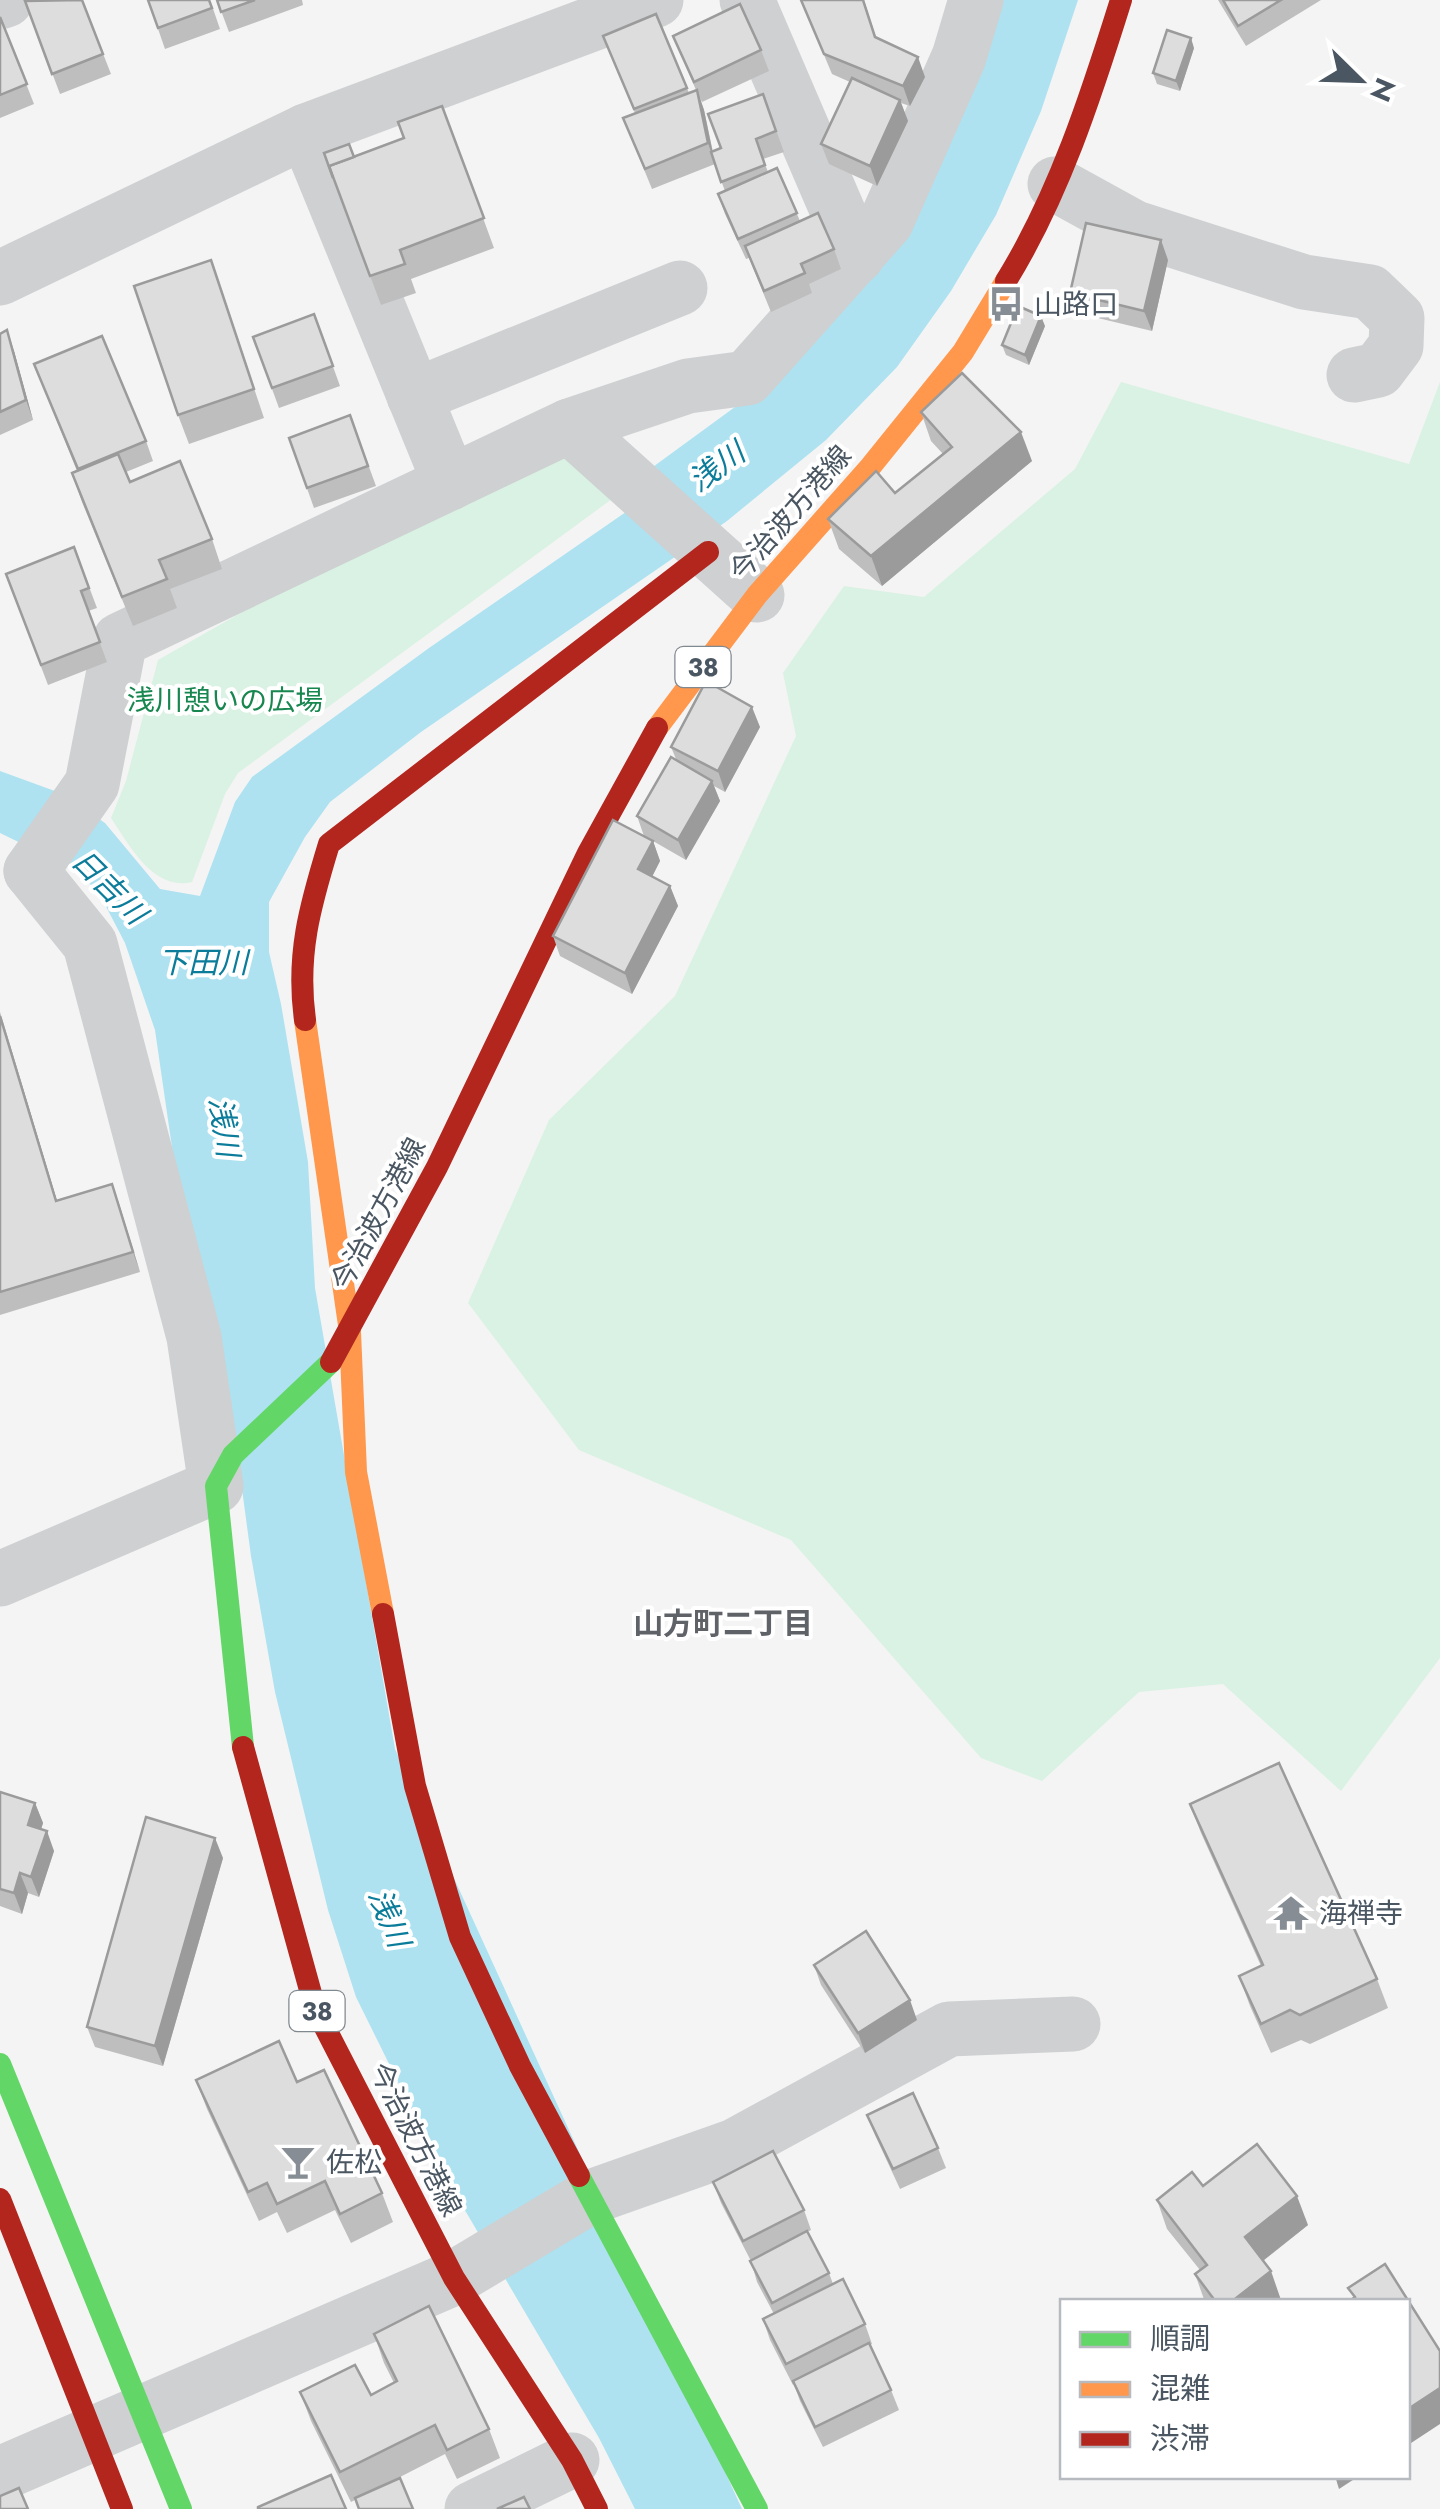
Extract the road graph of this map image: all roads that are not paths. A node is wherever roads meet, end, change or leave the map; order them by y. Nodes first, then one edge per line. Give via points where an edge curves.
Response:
1 (656, 0) edge
2 (747, 0) edge
3 (976, 0) edge
4 (1122, 0) edge
5 (306, 131) junction
6 (1054, 184) junction
7 (857, 256) junction
8 (6, 258) edge
9 (680, 288) dead end
10 (1354, 375) dead end
11 (414, 396) junction
12 (569, 426) junction
13 (450, 483) junction
14 (708, 552) junction
15 (756, 594) junction
16 (21, 870) edge
17 (350, 1332) junction
18 (224, 1471) junction
19 (0, 1579) edge
20 (1074, 2024) dead end
21 (0, 2064) edge
22 (0, 2198) edge
23 (581, 2203) junction
24 (470, 2269) junction
25 (117, 2422) junction
26 (572, 2460) junction
27 (0, 2474) edge
28 (122, 2509) edge
29 (181, 2509) edge
30 (472, 2509) edge
31 (597, 2509) edge
32 (756, 2509) edge

1 - 5 street
2 - 7 street
3 - 7 street via 959,57 886,222
4 - 6 street, 今治波方港線 / 38
5 - 8 street
5 - 11 street
6 - 10 street via 1135,228 1304,282 1370,292 1397,318 1396,346 1378,370
6 - 15 street, 今治波方港線 / 38 via 1032,238 963,352
7 - 12 street via 747,378 688,386
9 - 11 street
11 - 13 street
12 - 13 street
12 - 14 street
13 - 16 street via 120,640 92,784
14 - 15 street
14 - 17 street via 329,844 307,918 300,984
15 - 17 street, 今治波方港線 / 38 via 633,770
16 - 18 street via 90,944
17 - 18 street, 今治波方港線 / 38 via 328,1369
17 - 23 street via 356,1472 415,1786 460,1938
18 - 19 street
18 - 24 street, 今治波方港線 / 38 via 240,1736 315,2008
20 - 23 street via 949,2029 735,2146
21 - 25 street
22 - 25 street
23 - 24 street
23 - 32 street
24 - 25 street
24 - 26 street, 今治波方港線 / 38
25 - 27 street
25 - 28 street
25 - 29 street
26 - 30 street
26 - 31 street, 今治波方港線 / 38

